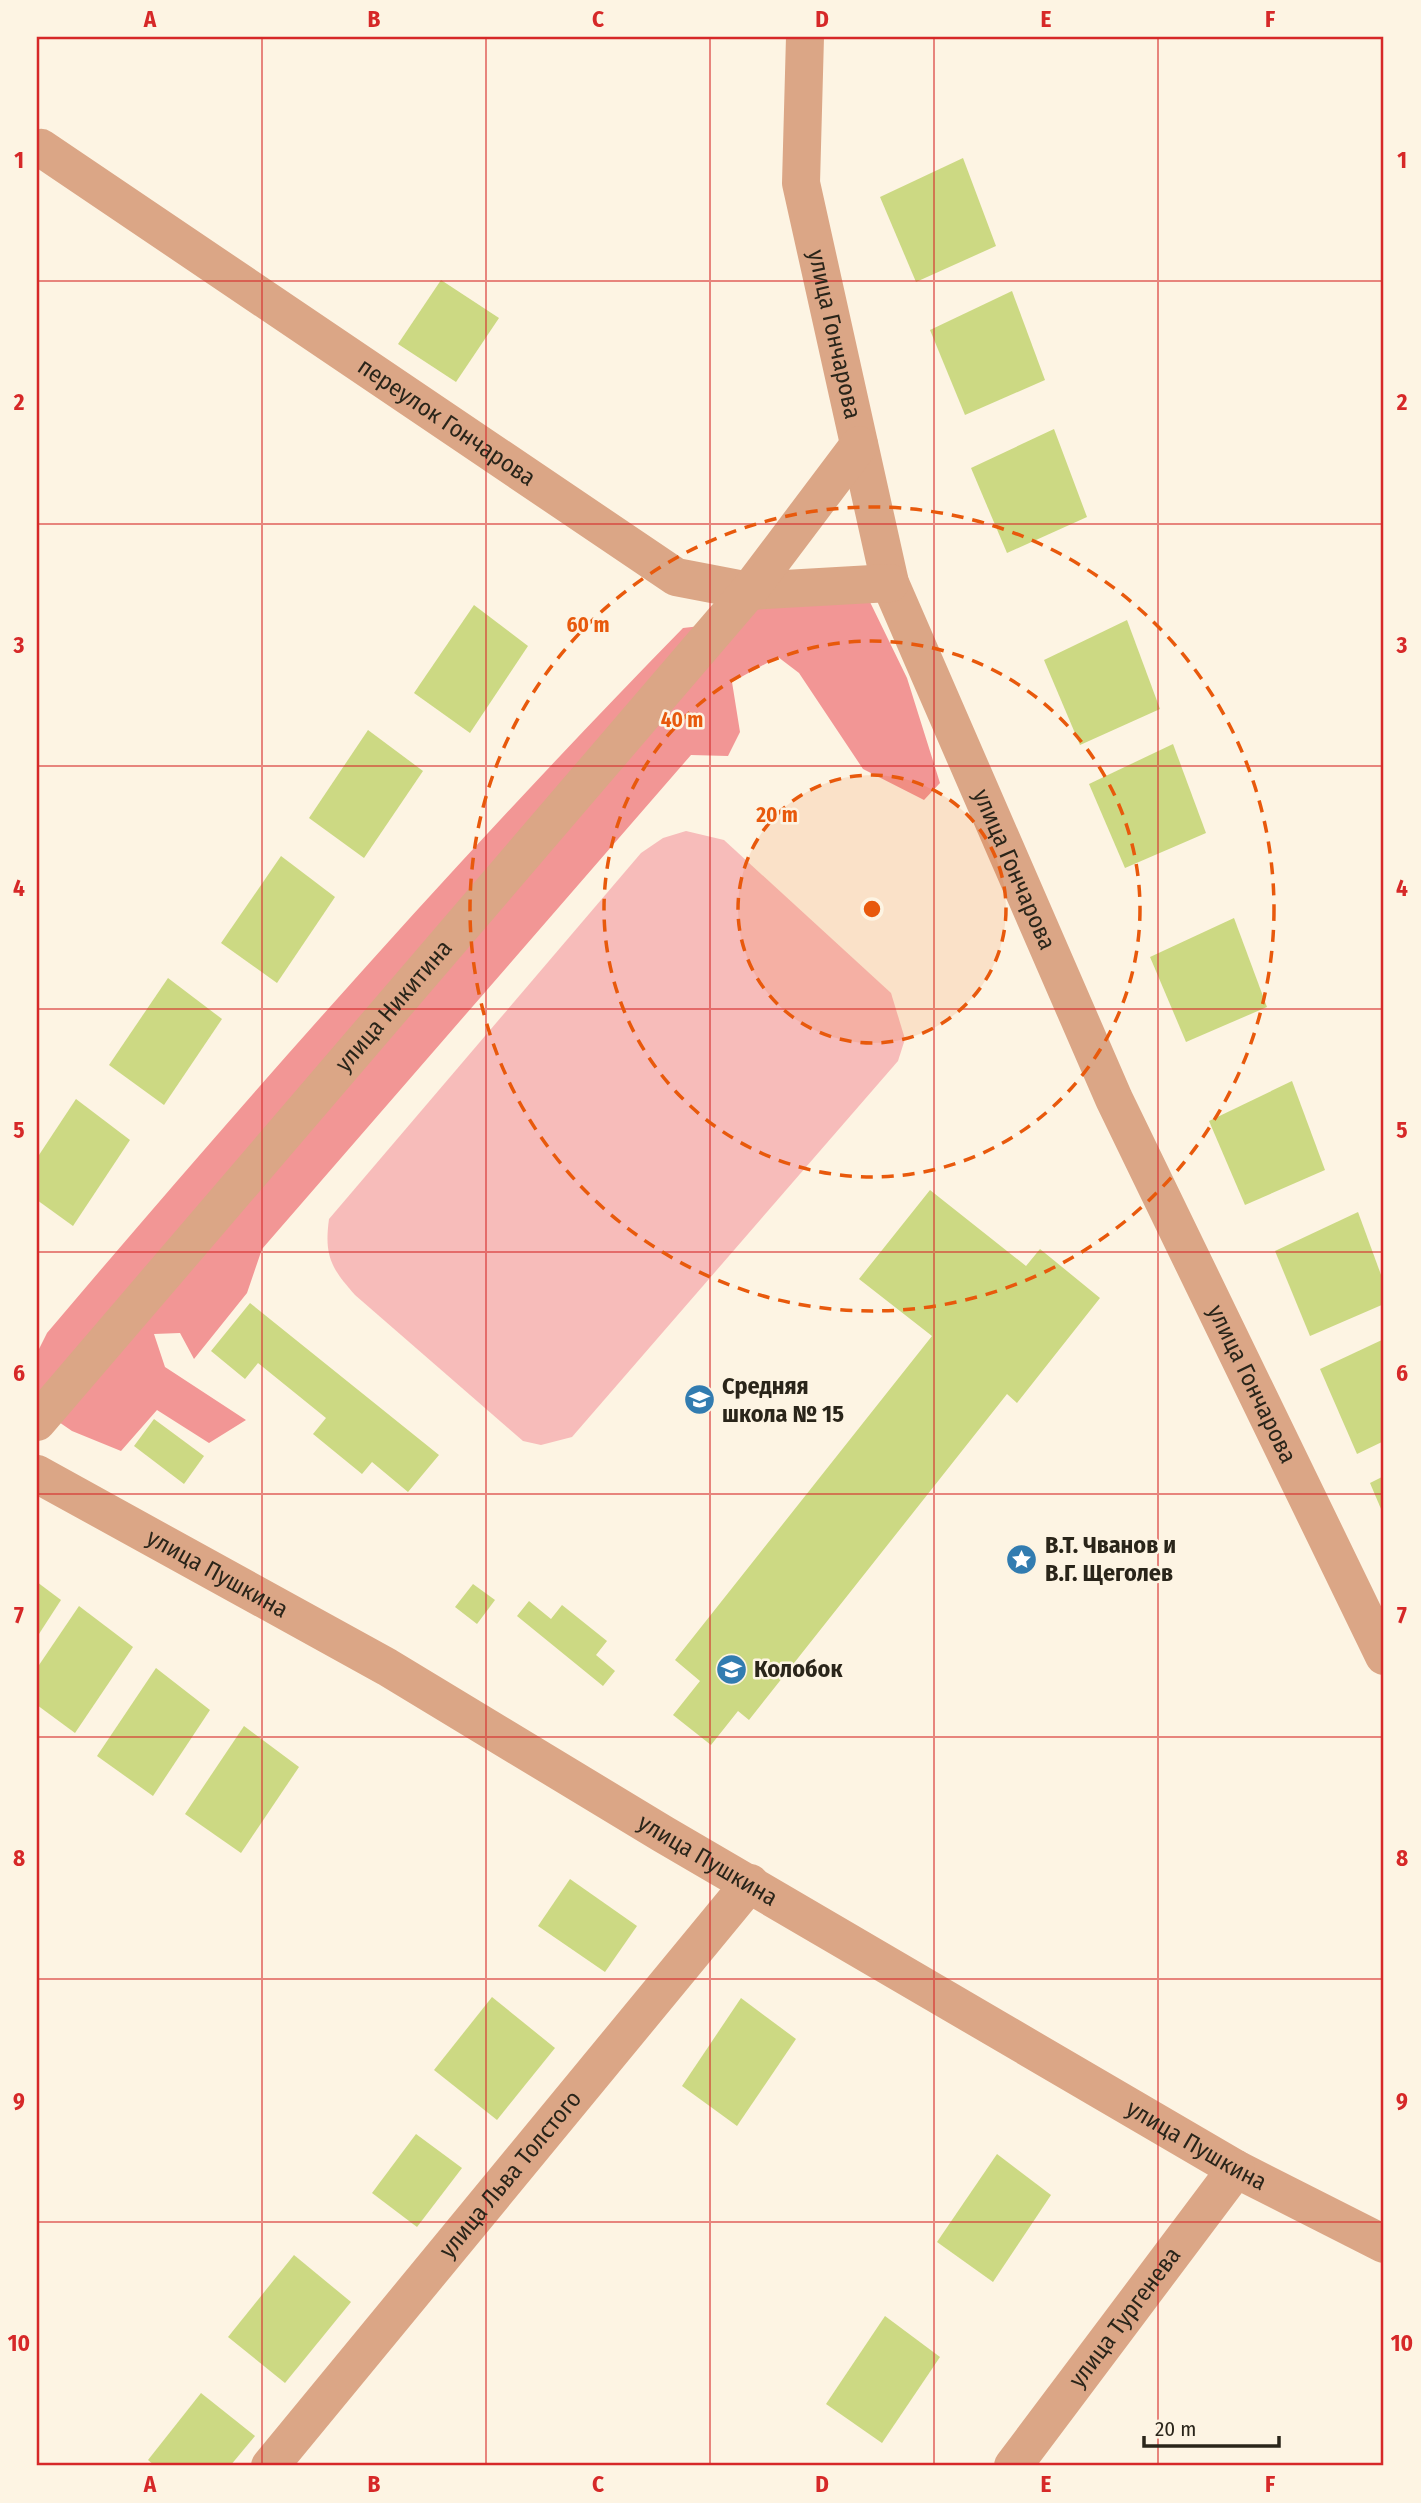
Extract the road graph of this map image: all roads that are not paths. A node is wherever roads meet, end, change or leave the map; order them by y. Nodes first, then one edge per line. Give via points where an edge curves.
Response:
1 (805, 37) edge
2 (37, 150) edge
3 (859, 445) junction
4 (890, 583) junction
5 (749, 591) junction
6 (37, 1422) edge
7 (37, 1474) edge
8 (1384, 1656) edge
9 (750, 1882) junction
10 (1236, 2169) junction
11 (1382, 2243) edge
12 (270, 2466) edge
13 (1013, 2466) edge

1 - 3 street, улица Гончарова via 801,183
2 - 5 street, переулок Гончарова via 41,148 676,577
3 - 4 street, улица Гончарова
3 - 5 street, улица Никитина
4 - 5 street, переулок Гончарова
4 - 8 street, улица Гончарова via 1114,1099
5 - 6 street, улица Никитина
7 - 9 street, улица Пушкина via 387,1667
9 - 10 street, улица Пушкина
9 - 12 street, улица Льва Толстого
10 - 11 street, улица Пушкина
10 - 13 street, улица Тургенева

